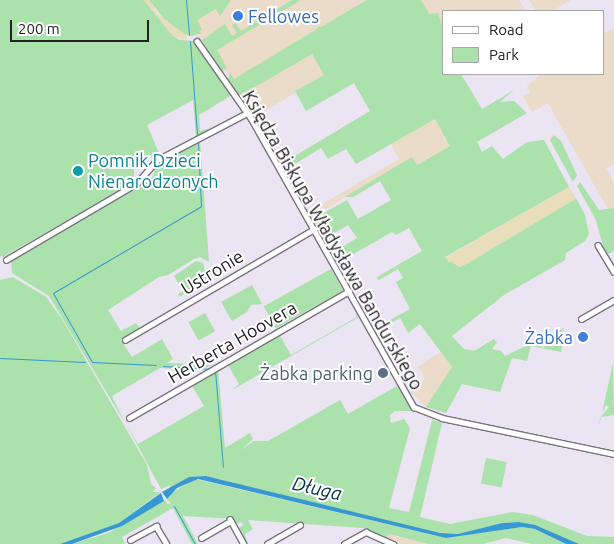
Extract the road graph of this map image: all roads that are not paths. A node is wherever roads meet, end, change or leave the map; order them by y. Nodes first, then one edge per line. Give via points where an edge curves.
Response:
1 (196, 40) dead end
2 (247, 113) junction
3 (314, 229) junction
4 (598, 245) dead end
5 (6, 260) dead end
6 (614, 272) edge
7 (349, 292) junction
8 (614, 300) edge
9 (581, 319) dead end
10 (125, 340) dead end
11 (129, 418) dead end
12 (614, 454) edge
13 (300, 525) dead end
14 (201, 538) dead end
15 (130, 540) dead end
16 (167, 544) edge
17 (244, 544) edge
18 (267, 544) edge
19 (344, 544) edge
20 (393, 544) edge

1 - 2 street, Księdza Biskupa Władysława Bandurskiego
2 - 3 street, Księdza Biskupa Władysława Bandurskiego
2 - 5 street via 158,160 137,183
3 - 7 street, Księdza Biskupa Władysława Bandurskiego
3 - 10 street, Ustronie
4 - 6 street
7 - 11 street, Herberta Hoovera via 214,366
7 - 12 street, Księdza Biskupa Władysława Bandurskiego via 408,398 419,410
8 - 9 street
13 - 18 street
14 - 17 street via 230,520
15 - 16 street via 156,526
19 - 20 street via 366,532

